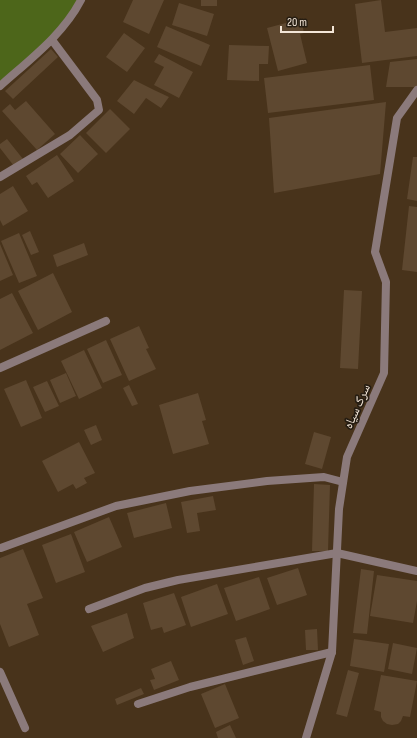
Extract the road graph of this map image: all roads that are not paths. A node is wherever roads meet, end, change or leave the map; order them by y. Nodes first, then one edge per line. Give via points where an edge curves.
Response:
1 (81, 0) edge
2 (52, 40) junction
3 (0, 86) edge
4 (417, 90) edge
5 (0, 177) edge
6 (106, 321) dead end
7 (0, 368) edge
8 (343, 482) junction
9 (1, 548) dead end
10 (337, 553) junction
11 (417, 571) edge
12 (90, 610) dead end
13 (332, 652) junction
14 (0, 672) edge
15 (138, 704) dead end
16 (25, 728) dead end
17 (306, 738) edge

1 - 2 street via 75,13
2 - 3 street
2 - 5 street via 97,100 99,110 70,135
4 - 8 street, سرک سیاه via 396,118 375,252 386,282 384,373 347,457
6 - 7 street
8 - 9 street via 324,477 190,491 116,506
8 - 10 street, سرک سیاه
10 - 11 street
10 - 12 street via 178,580 145,588
10 - 13 street, سرک سیاه
13 - 15 street via 190,686
13 - 17 street, سرک سیاه
14 - 16 street

